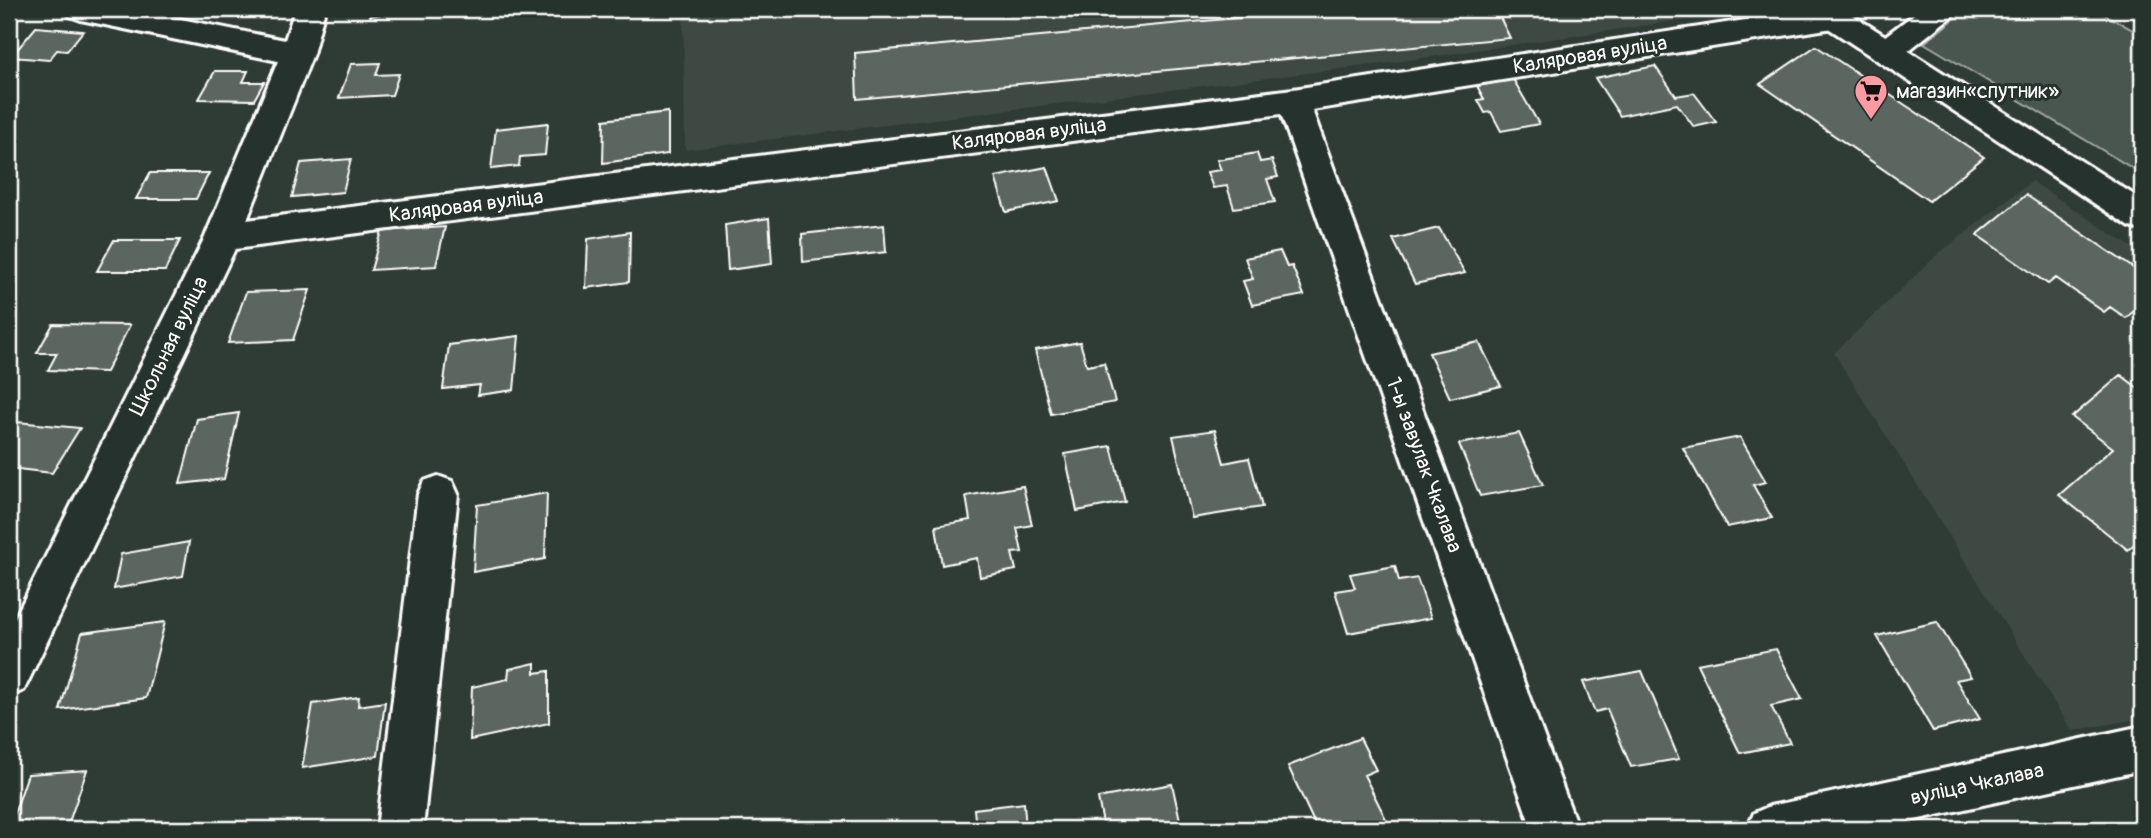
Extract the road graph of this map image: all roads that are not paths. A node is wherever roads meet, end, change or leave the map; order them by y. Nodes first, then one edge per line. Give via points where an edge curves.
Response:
1 (81, 9) edge
2 (310, 9) edge
3 (1941, 9) edge
4 (1827, 13) edge
5 (1887, 51) junction
6 (297, 54) junction
7 (1293, 101) junction
8 (2142, 217) edge
9 (223, 237) junction
10 (438, 494) dead end
11 (9, 675) edge
12 (2142, 748) edge
13 (400, 829) edge
14 (1555, 829) edge
15 (1770, 829) edge

1 - 6 street
2 - 6 street, Школьная вуліца
3 - 5 street
4 - 5 street
4 - 7 street, Каляровая вуліца
5 - 8 street
6 - 9 street, Школьная вуліца
7 - 9 street, Каляровая вуліца
7 - 14 street, 1-ы завулак Чкалава
9 - 11 street, Школьная вуліца
10 - 13 street
12 - 15 street, вуліца Чкалава

